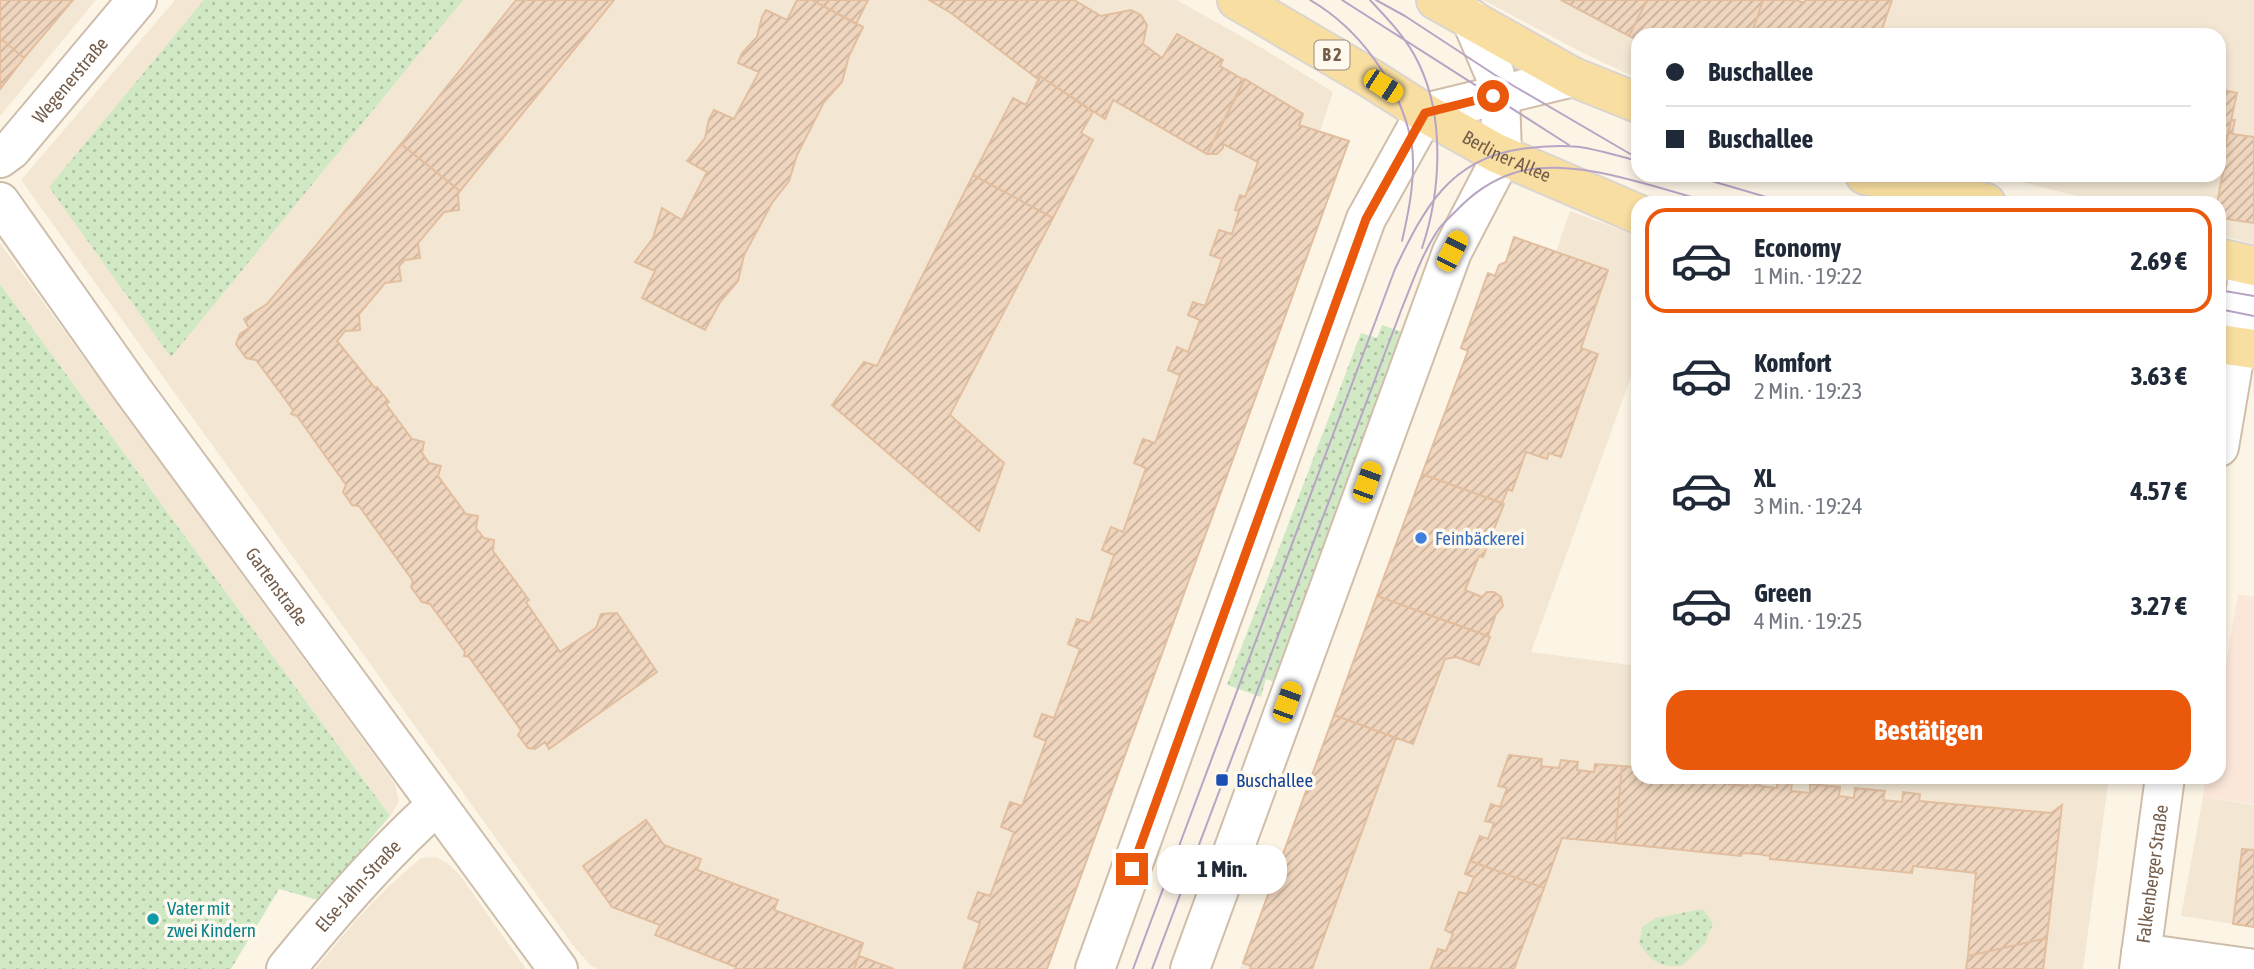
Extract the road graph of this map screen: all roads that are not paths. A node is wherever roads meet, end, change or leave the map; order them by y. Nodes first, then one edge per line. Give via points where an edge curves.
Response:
1 (137, 0) edge
2 (1237, 0) edge
3 (1436, 0) edge
4 (1471, 19) junction
5 (1573, 77) junction
6 (1500, 94) junction
7 (1631, 100) edge
8 (1425, 113) junction
9 (1502, 156) junction
10 (0, 158) edge
11 (1895, 182) edge
12 (1956, 196) edge
13 (0, 202) edge
14 (1631, 211) edge
15 (2241, 263) edge
16 (2236, 346) edge
17 (2226, 405) edge
18 (2164, 784) edge
19 (436, 806) junction
20 (2140, 961) edge
21 (2254, 968) edge
22 (286, 969) edge
23 (558, 969) edge
24 (1095, 969) edge
25 (1190, 969) edge

1 - 10 main road, Wegenerstraße
2 - 8 main road, Berliner Allee / B 2
3 - 4 main road
4 - 5 main road
4 - 6 main road
5 - 6 main road
5 - 7 main road
6 - 8 main road
6 - 9 main road
8 - 9 main road, Berliner Allee / B 2
8 - 24 main road via 1366,219
9 - 14 main road, Berliner Allee / B 2
9 - 25 main road via 1452,251
11 - 12 main road
13 - 19 main road, Gartenstraße
15 - 16 main road
16 - 17 main road
18 - 20 main road, Falkenberger Straße
19 - 22 main road, Else-Jahn-Straße via 343,901
19 - 23 main road, Gartenstraße
20 - 21 main road

